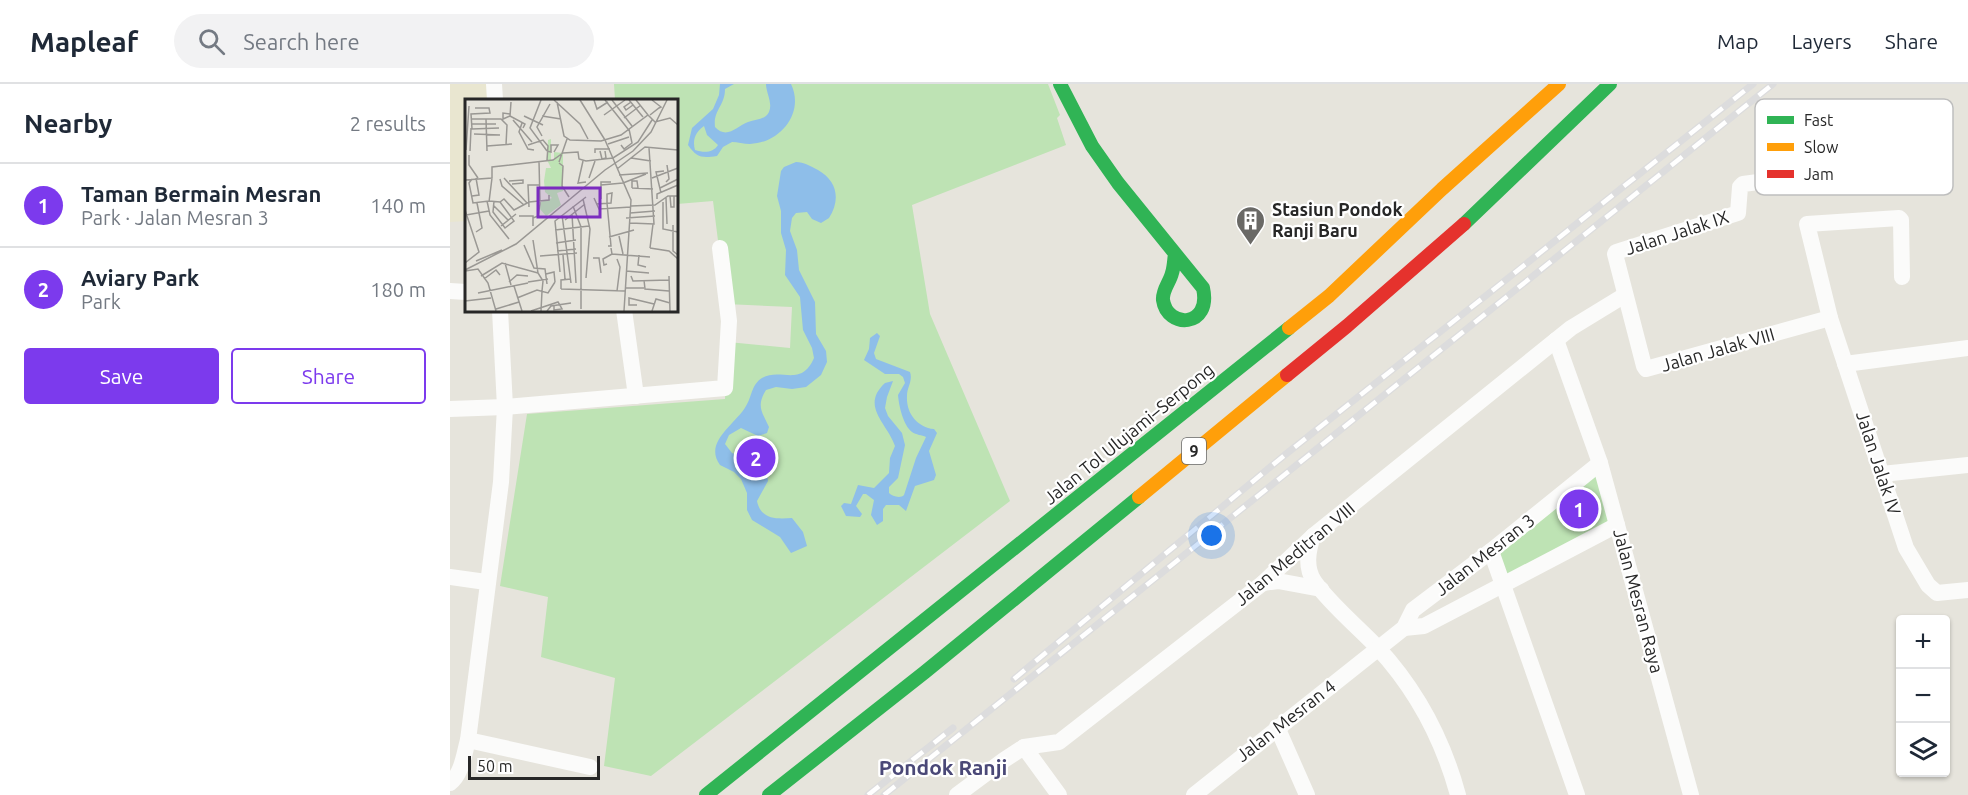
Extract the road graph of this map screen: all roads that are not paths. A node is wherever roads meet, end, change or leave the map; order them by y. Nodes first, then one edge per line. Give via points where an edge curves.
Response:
1 (494, 84) edge
2 (1060, 84) edge
3 (1559, 84) edge
4 (1611, 84) edge
5 (495, 99) edge
6 (1755, 182) edge
7 (720, 248) dead end
8 (1175, 254) junction
9 (1902, 277) dead end
10 (1198, 282) junction
11 (1165, 289) junction
12 (450, 291) edge
13 (465, 292) edge
14 (1625, 295) junction
15 (500, 312) edge
16 (624, 312) edge
17 (1830, 318) junction
18 (1556, 340) junction
19 (1968, 348) edge
20 (1845, 364) junction
21 (636, 396) junction
22 (505, 407) junction
23 (450, 409) edge
24 (1600, 463) junction
25 (1968, 465) edge
26 (1882, 474) junction
27 (1617, 525) junction
28 (1313, 536) junction
29 (1491, 551) junction
30 (450, 577) edge
31 (486, 582) junction
32 (1263, 583) junction
33 (1503, 584) junction
34 (1321, 590) junction
35 (1968, 590) edge
36 (1404, 628) junction
37 (1378, 648) junction
38 (1277, 728) junction
39 (468, 740) junction
40 (1024, 747) junction
41 (590, 767) dead end
42 (450, 783) edge
43 (706, 795) edge
44 (769, 795) edge
45 (957, 795) edge
46 (1059, 795) edge
47 (1194, 795) edge
48 (1307, 795) edge
49 (1458, 795) edge
50 (1577, 795) edge
51 (1692, 795) edge

1 - 5 street
2 - 8 main road via 1092,146
3 - 43 main road, Jalan Tol Ulujami–Serpong / 9 via 1329,296
4 - 44 main road, 9 via 1472,218 1347,326
6 - 14 street, Jalan Jalak IX via 1740,187 1738,213 1616,252
7 - 21 street via 729,321 725,388
8 - 10 main road
8 - 11 main road
9 - 17 street, Jalan Jalak IV via 1899,218 1808,223
10 - 11 main road via 1184,277
10 - 11 main road via 1206,302 1192,319 1171,316 1163,303
12 - 13 street
14 - 17 street, Jalan Jalak VIII via 1646,369
14 - 18 street, Jalan Meditran VIII
15 - 22 street
16 - 21 street
17 - 20 street, Jalan Jalak IV
18 - 24 street, Jalan Mesran Raya
18 - 28 street, Jalan Meditran VIII
19 - 20 street
20 - 26 street, Jalan Jalak IV
21 - 22 street
22 - 23 street
22 - 31 street via 501,482
24 - 27 street, Jalan Mesran Raya
24 - 29 street, Jalan Mesran 3
25 - 26 street
26 - 35 street, Jalan Jalak IV via 1906,548 1928,585 1936,593
27 - 33 street, Jalan Mesran 3
27 - 51 street, Jalan Mesran Raya
28 - 32 street, Jalan Meditran VIII
28 - 34 street via 1308,562 1312,579
29 - 33 street
29 - 36 street, Jalan Mesran 3 via 1413,610
30 - 31 street
31 - 39 street
32 - 34 street via 1278,581
32 - 40 street, Jalan Meditran VIII via 1059,742
33 - 36 street, Jalan Mesran 3 via 1425,626
33 - 50 street
34 - 37 street
36 - 37 street, Jalan Mesran 3
37 - 38 street, Jalan Mesran 4
37 - 49 street via 1412,688 1437,735
38 - 47 street, Jalan Mesran 4
38 - 48 street
39 - 41 street
39 - 42 street
40 - 45 street, Jalan Meditran VIII
40 - 46 street

